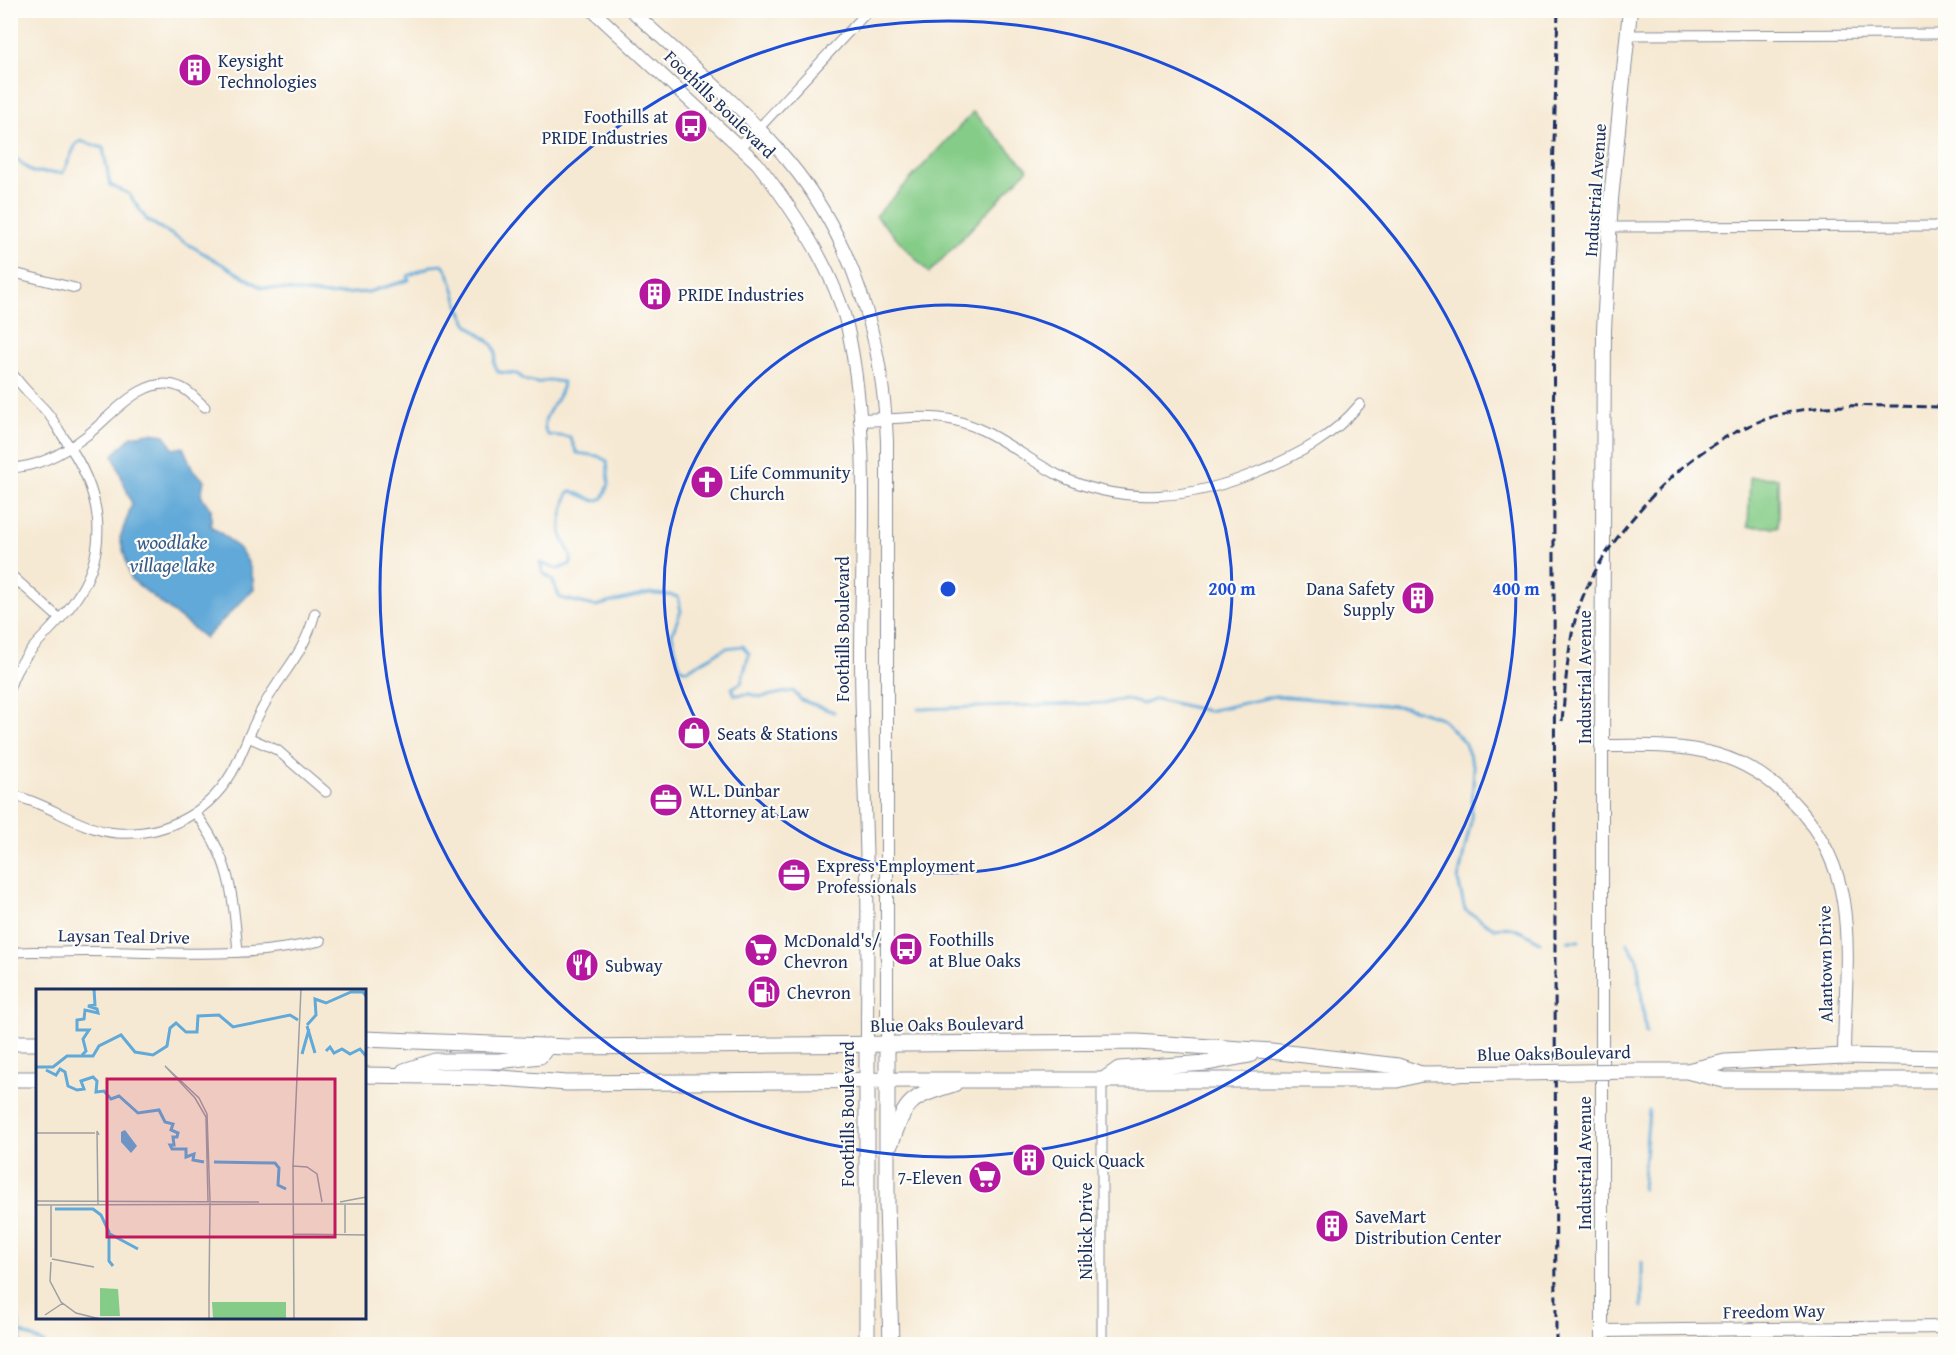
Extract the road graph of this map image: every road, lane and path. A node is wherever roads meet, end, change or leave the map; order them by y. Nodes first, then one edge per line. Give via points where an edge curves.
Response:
1 (592, 10) edge
2 (624, 10) edge
3 (868, 10) edge
4 (1630, 10) edge
5 (634, 13) edge
6 (1946, 34) edge
7 (1627, 35) junction
8 (758, 129) junction
9 (741, 146) junction
10 (1609, 226) junction
11 (1946, 226) edge
12 (10, 273) edge
13 (75, 288) dead end
14 (10, 370) edge
15 (1360, 404) dead end
16 (205, 407) dead end
17 (886, 419) junction
18 (860, 420) junction
19 (70, 446) junction
20 (10, 468) edge
21 (10, 574) edge
22 (315, 613) dead end
23 (60, 619) junction
24 (10, 687) edge
25 (248, 737) junction
26 (1602, 746) junction
27 (326, 792) dead end
28 (10, 795) edge
29 (195, 813) junction
30 (321, 941) dead end
31 (238, 952) junction
32 (10, 953) edge
33 (366, 1039) edge
34 (10, 1043) edge
35 (36, 1043) edge
36 (867, 1044) junction
37 (887, 1044) junction
38 (548, 1046) junction
39 (1270, 1052) junction
40 (1844, 1056) junction
41 (1946, 1058) edge
42 (1687, 1071) junction
43 (1421, 1074) junction
44 (366, 1075) edge
45 (390, 1075) junction
46 (10, 1079) edge
47 (36, 1079) edge
48 (867, 1080) junction
49 (887, 1080) junction
50 (967, 1080) junction
51 (1946, 1080) edge
52 (1102, 1081) junction
53 (887, 1154) junction
54 (867, 1310) junction
55 (1946, 1327) edge
56 (1602, 1331) junction
57 (867, 1344) edge
58 (874, 1344) edge
59 (891, 1344) edge
60 (1102, 1344) edge
61 (1602, 1344) edge

1 - 9 street, Foothills Boulevard
2 - 5 street, Foothills Boulevard
3 - 8 street
4 - 7 main road, Industrial Avenue
5 - 8 street, Foothills Boulevard
6 - 7 street
7 - 10 main road, Industrial Avenue
8 - 9 street
8 - 17 street, Foothills Boulevard via 806,184 849,260 875,344
9 - 18 street, Foothills Boulevard via 779,191 834,290 848,328
10 - 11 street
10 - 26 main road, Industrial Avenue via 1604,330
12 - 13 street
14 - 19 street
15 - 17 street via 1314,446 1239,480 1170,496 1115,494 1075,482 991,435 961,423 940,418
16 - 19 street via 182,387 158,385 130,398
17 - 18 street
17 - 37 street, Foothills Boulevard
18 - 36 street, Foothills Boulevard
19 - 20 street via 40,463
19 - 23 street via 90,479 98,537 87,579
21 - 23 street
22 - 25 street via 301,652 274,689
23 - 24 street via 26,656
25 - 27 street via 278,750
25 - 29 street via 228,779
26 - 40 street, Alantown Drive via 1674,746 1717,754 1773,784 1808,819 1826,847 1843,900
26 - 56 street, Industrial Avenue
28 - 29 street via 115,833 162,829
29 - 31 street via 219,848 228,873
30 - 31 street, Laysan Teal Drive
31 - 32 street, Laysan Teal Drive
33 - 38 main road, Blue Oaks Boulevard
34 - 35 main road
36 - 37 main road, Blue Oaks Boulevard
36 - 38 main road, Blue Oaks Boulevard
36 - 48 main road, Foothills Boulevard
37 - 39 main road, Blue Oaks Boulevard via 1137,1042
37 - 49 main road, Foothills Boulevard
38 - 45 main road via 540,1056 499,1061 435,1061
39 - 43 main road, Blue Oaks Boulevard via 1398,1066
39 - 52 main road via 1207,1063 1119,1069
40 - 41 main road, Blue Oaks Boulevard
40 - 42 main road, Blue Oaks Boulevard via 1725,1062
42 - 43 main road, Blue Oaks Boulevard, bridge
42 - 51 main road, Blue Oaks Boulevard via 1724,1080
43 - 52 main road, Blue Oaks Boulevard via 1397,1080
44 - 45 main road, Blue Oaks Boulevard
45 - 48 main road, Blue Oaks Boulevard via 567,1083
46 - 47 main road
48 - 49 main road, Blue Oaks Boulevard
48 - 54 main road, Foothills Boulevard
49 - 50 main road, Blue Oaks Boulevard
49 - 53 main road, Foothills Boulevard
50 - 52 main road, Blue Oaks Boulevard
50 - 53 main road via 908,1103
52 - 60 street, Niblick Drive
53 - 59 main road, Foothills Boulevard
54 - 57 main road, Foothills Boulevard
54 - 58 main road via 873,1315
55 - 56 street, Freedom Way
56 - 61 street, Industrial Avenue

